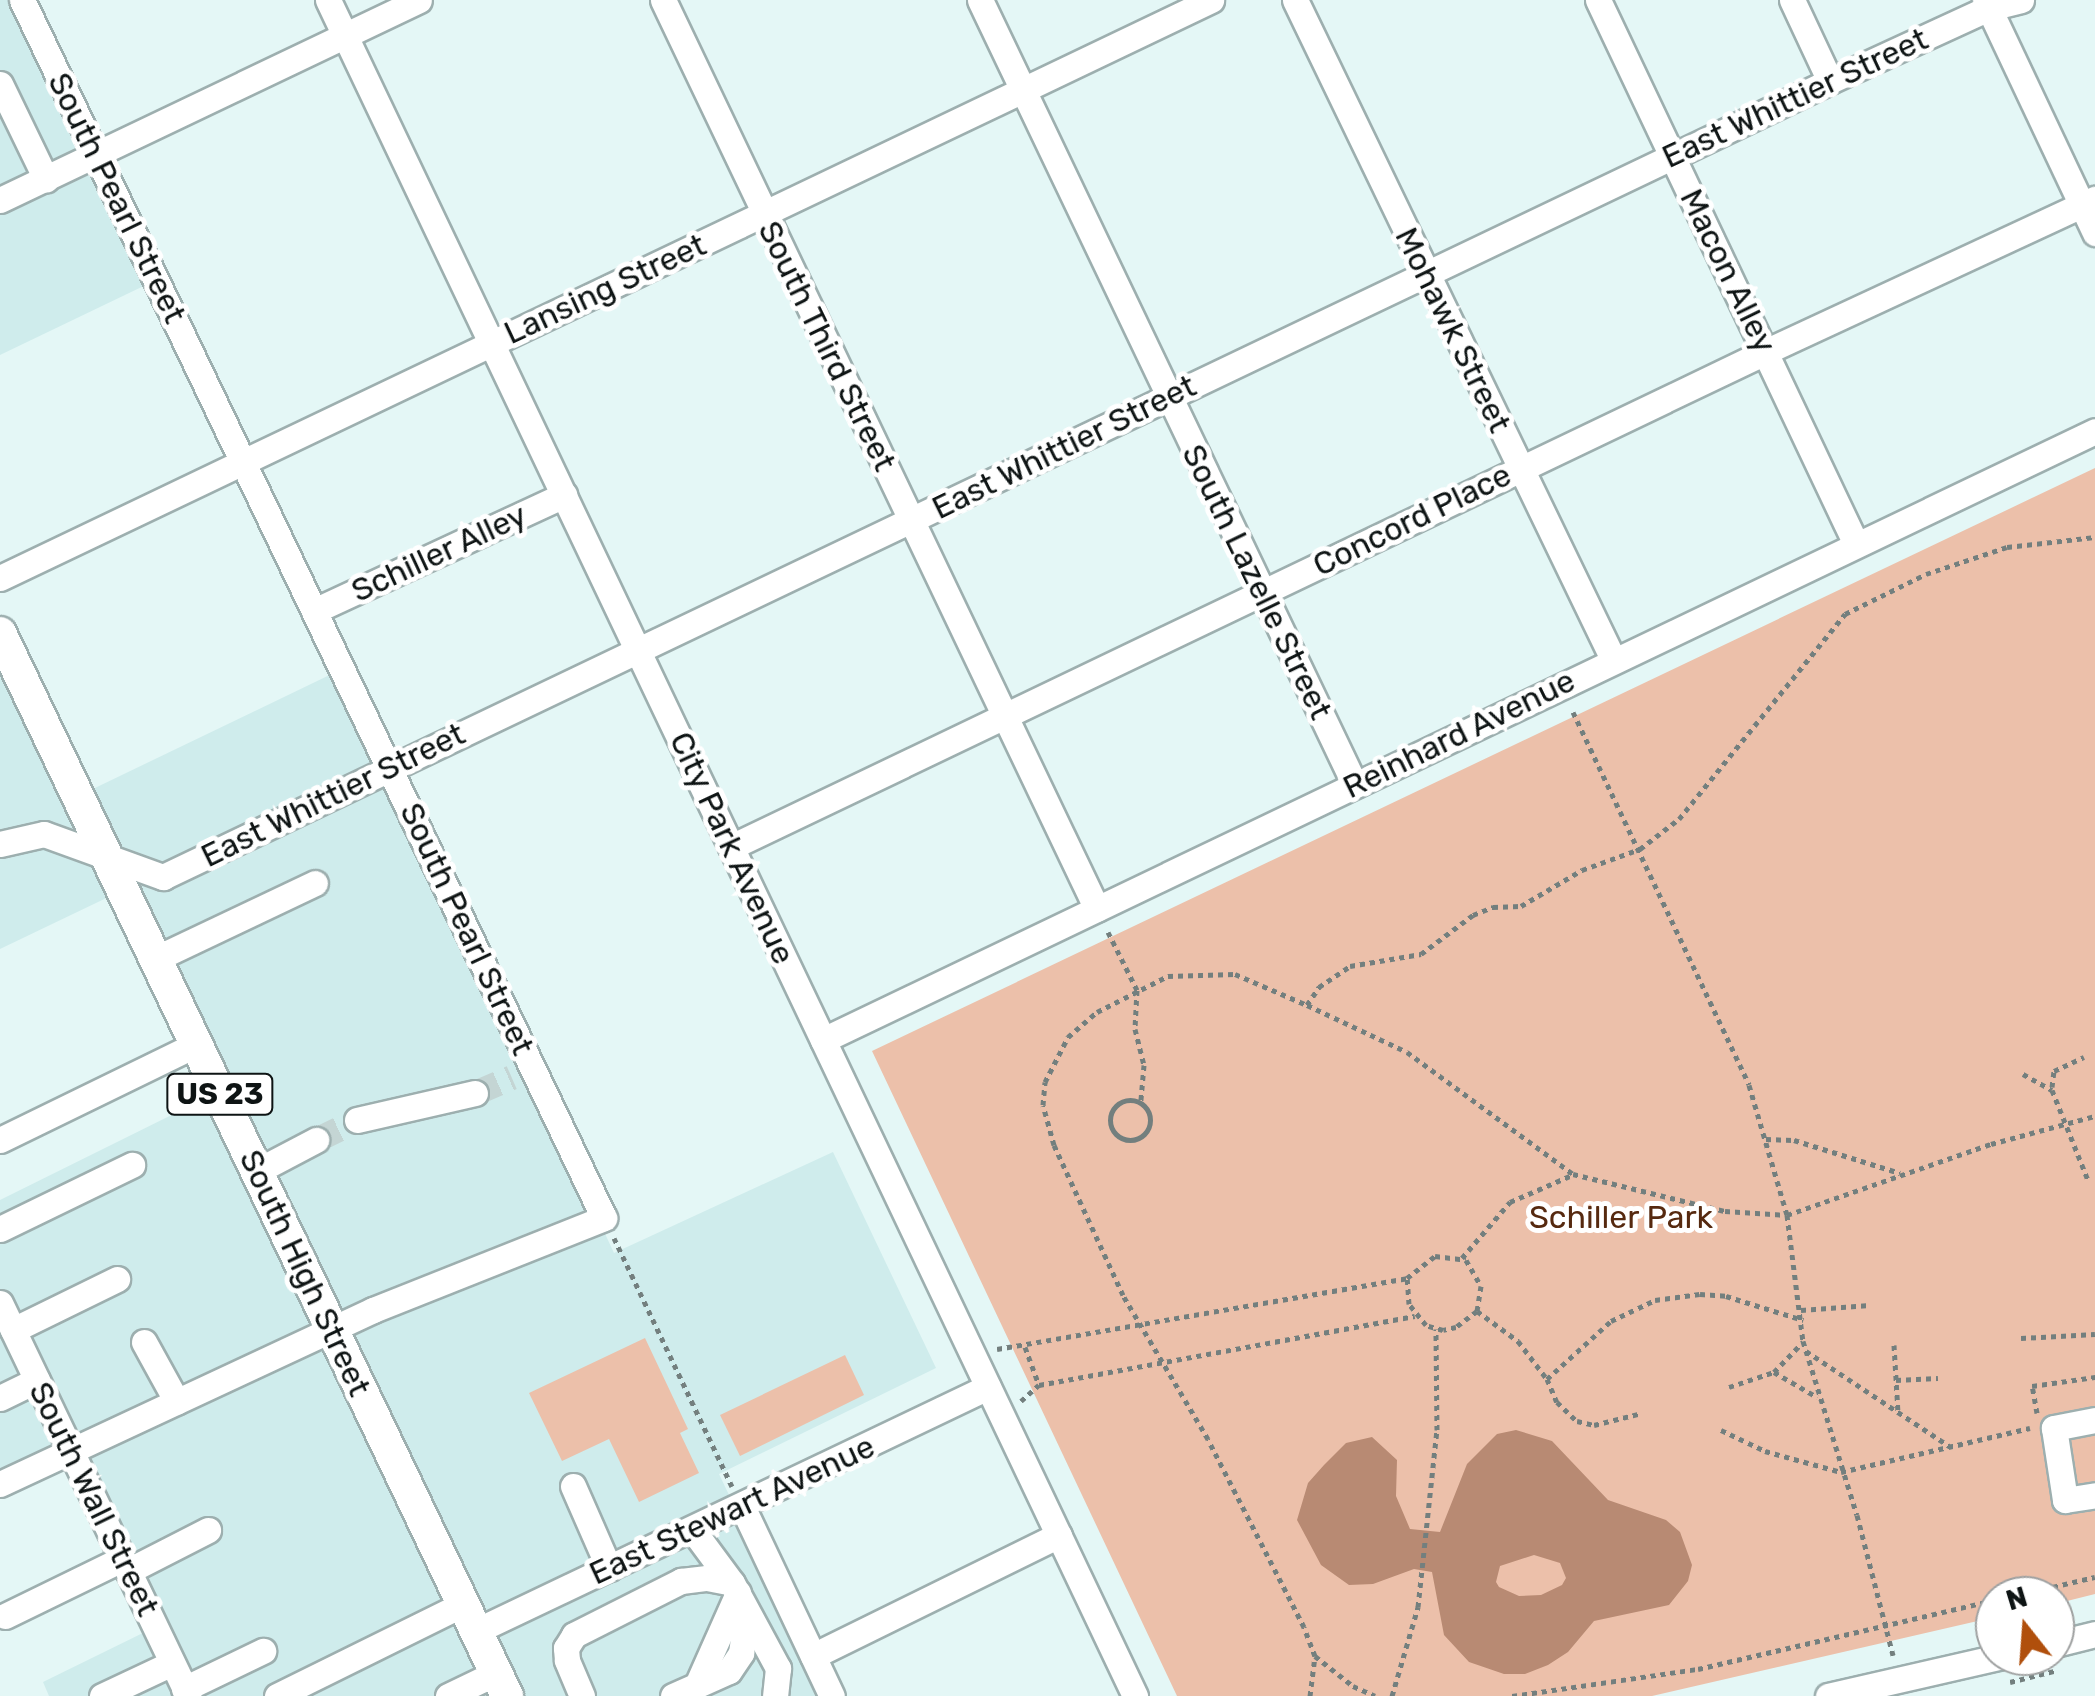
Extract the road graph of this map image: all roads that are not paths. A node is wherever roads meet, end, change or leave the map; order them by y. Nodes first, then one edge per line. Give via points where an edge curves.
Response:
1 (22, 0) edge
2 (328, 0) edge
3 (419, 0) edge
4 (662, 0) edge
5 (980, 0) edge
6 (1211, 0) edge
7 (1295, 0) edge
8 (1598, 0) edge
9 (1792, 0) edge
10 (2022, 0) edge
11 (1987, 4) edge
12 (345, 35) junction
13 (1830, 81) junction
14 (0, 84) edge
15 (1022, 89) junction
16 (6, 112) edge
17 (96, 154) junction
18 (1673, 156) junction
19 (46, 179) junction
20 (0, 200) edge
21 (2088, 201) edge
22 (764, 214) junction
23 (2095, 233) edge
24 (1425, 274) junction
25 (492, 343) junction
26 (1766, 351) junction
27 (1168, 397) junction
28 (2095, 430) edge
29 (243, 462) junction
30 (1520, 469) junction
31 (564, 495) junction
32 (910, 520) junction
33 (1856, 544) junction
34 (0, 578) edge
35 (1262, 592) junction
36 (314, 610) junction
37 (0, 633) edge
38 (638, 650) junction
39 (1613, 659) junction
40 (1004, 716) junction
41 (390, 767) junction
42 (1355, 785) junction
43 (0, 844) edge
44 (732, 847) junction
45 (107, 858) junction
46 (315, 883) dead end
47 (1102, 920) junction
48 (155, 959) junction
49 (823, 1040) junction
50 (197, 1044) junction
51 (474, 1094) tunnel mouth
52 (356, 1120) tunnel mouth
53 (0, 1140) edge
54 (316, 1140) tunnel mouth
55 (132, 1165) dead end
56 (257, 1171) junction
57 (0, 1229) edge
58 (117, 1279) dead end
59 (0, 1303) edge
60 (13, 1330) junction
61 (332, 1330) junction
62 (144, 1342) dead end
63 (37, 1380) junction
64 (988, 1387) junction
65 (0, 1398) edge
66 (177, 1402) junction
67 (2095, 1420) edge
68 (71, 1452) junction
69 (0, 1484) edge
70 (573, 1486) dead end
71 (2095, 1495) edge
72 (742, 1506) junction
73 (208, 1530) dead end
74 (692, 1530) junction
75 (1059, 1535) junction
76 (125, 1565) junction
77 (610, 1568) junction
78 (735, 1588) junction
79 (5, 1616) dead end
80 (469, 1618) junction
81 (263, 1651) dead end
82 (812, 1656) junction
83 (172, 1663) junction
84 (1975, 1664) edge
85 (1916, 1683) edge
86 (501, 1684) edge
87 (186, 1692) edge
88 (102, 1696) edge
89 (277, 1696) edge
90 (448, 1696) edge
91 (582, 1696) edge
92 (673, 1696) edge
93 (775, 1696) edge
94 (832, 1696) edge
95 (1136, 1696) edge
96 (1828, 1696) edge

1 - 17 street, South Pearl Street
2 - 12 street, City Park Avenue
3 - 12 street
4 - 22 street, South Third Street
5 - 15 street, South Lazelle Street
6 - 15 street, Lansing Street
7 - 24 street, Mohawk Street
8 - 18 street, Macon Alley
9 - 13 street
10 - 11 street, East Whittier Street
11 - 13 street, East Whittier Street
11 - 21 street
12 - 17 street
12 - 25 street, City Park Avenue
13 - 18 street, East Whittier Street
14 - 16 street
15 - 22 street, Lansing Street
15 - 27 street, South Lazelle Street
16 - 19 street
17 - 19 street
17 - 29 street, South Pearl Street
18 - 24 street, East Whittier Street
18 - 26 street, Macon Alley
19 - 20 street
21 - 23 street
21 - 26 street, Concord Place
22 - 25 street, Lansing Street
22 - 32 street, South Third Street
24 - 27 street, East Whittier Street
24 - 30 street, Mohawk Street
25 - 29 street, Lansing Street
25 - 31 street, City Park Avenue
26 - 30 street, Concord Place
26 - 33 street, Macon Alley
27 - 32 street, East Whittier Street
27 - 35 street, South Lazelle Street
28 - 33 street, Reinhard Avenue
29 - 34 street, Lansing Street
29 - 36 street, South Pearl Street
30 - 35 street, Concord Place
30 - 39 street, Mohawk Street
31 - 36 street, Schiller Alley
31 - 38 street, City Park Avenue
32 - 38 street, East Whittier Street
32 - 40 street, South Third Street
33 - 39 street, Reinhard Avenue
35 - 40 street, Concord Place
35 - 42 street, South Lazelle Street
36 - 41 street, South Pearl Street
37 - 45 main road, South High Street / US 23
38 - 41 street, East Whittier Street
38 - 44 street, City Park Avenue
39 - 42 street, Reinhard Avenue
40 - 44 street, Concord Place
40 - 47 street, South Third Street
41 - 45 street, East Whittier Street via 163,877
41 - 61 street, South Pearl Street via 523,1072 604,1218
42 - 47 street, Reinhard Avenue
43 - 45 street, East Whittier Street via 44,834
44 - 49 street, City Park Avenue
45 - 48 main road, South High Street / US 23
46 - 48 street
47 - 49 street, Reinhard Avenue
48 - 50 main road, South High Street / US 23
49 - 64 street, City Park Avenue
50 - 53 street
50 - 56 main road, South High Street / US 23
51 - 52 street
54 - 56 street
55 - 57 street
56 - 61 main road, South High Street / US 23
58 - 60 street
59 - 60 street, South Wall Street
60 - 63 street, South Wall Street
61 - 66 street
61 - 80 main road, South High Street / US 23
62 - 66 street
63 - 65 street
63 - 68 street, South Wall Street
64 - 72 street, East Stewart Avenue
64 - 75 street, City Park Avenue
66 - 68 street
67 - 71 street via 2054,1428 2065,1500
68 - 69 street
68 - 76 street, South Wall Street
70 - 77 street
72 - 74 street, East Stewart Avenue
72 - 82 street
73 - 76 street
74 - 77 street, East Stewart Avenue
74 - 78 street
75 - 82 street
75 - 95 street, City Park Avenue
76 - 79 street
76 - 83 street, South Wall Street
77 - 80 street, East Stewart Avenue
78 - 91 street via 707,1578 681,1581 574,1634 567,1660
78 - 92 street via 741,1653 729,1672
78 - 93 street via 778,1668
80 - 86 main road, South High Street / US 23
80 - 89 street, East Stewart Avenue
81 - 87 street
82 - 94 street
83 - 87 street, South Wall Street
83 - 88 street
84 - 85 street
85 - 96 street
86 - 90 street

